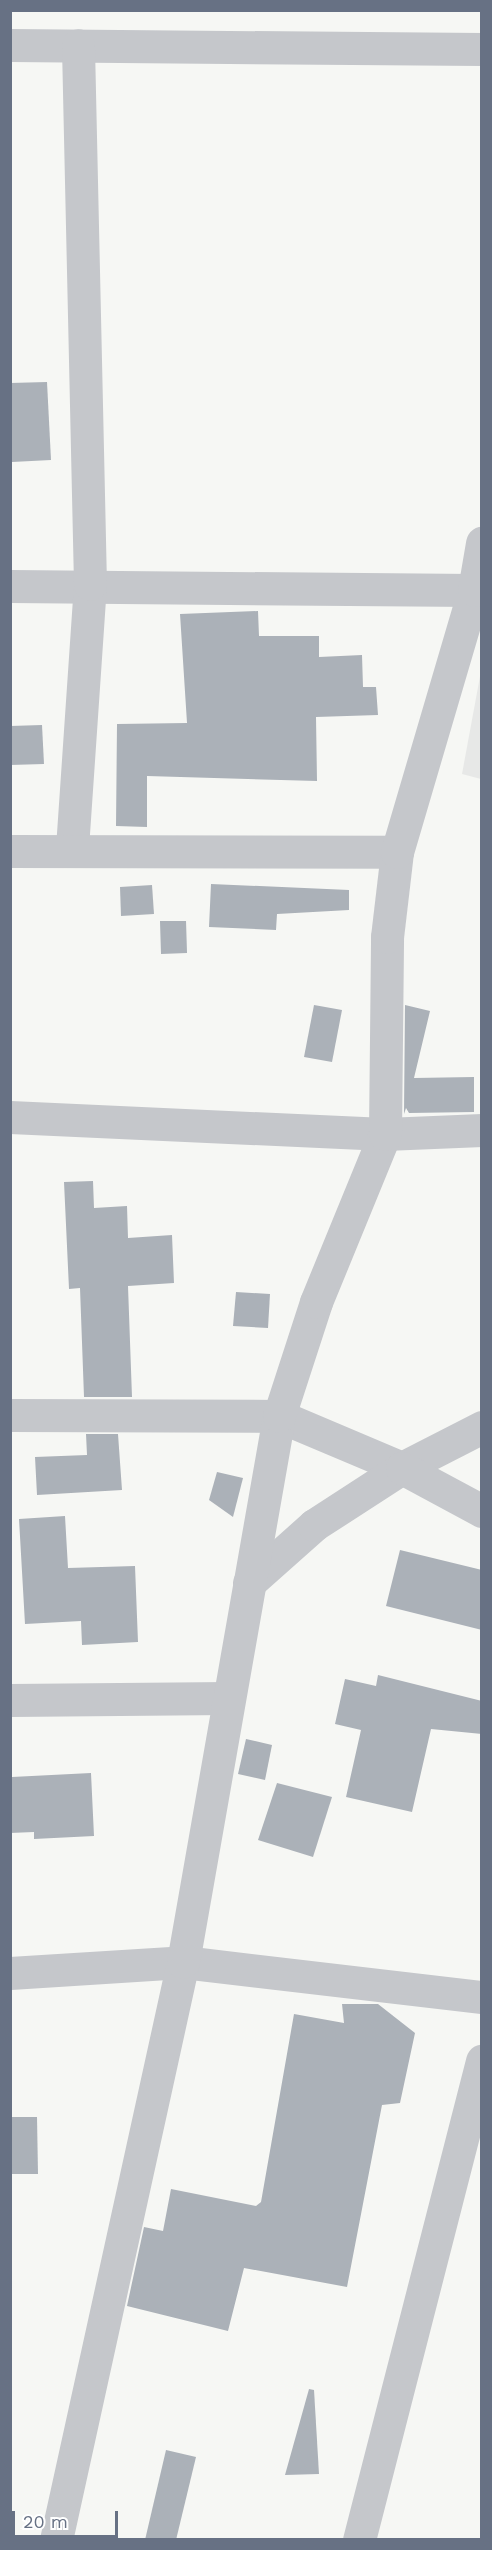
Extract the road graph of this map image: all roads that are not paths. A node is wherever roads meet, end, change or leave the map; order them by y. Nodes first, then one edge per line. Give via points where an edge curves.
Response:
1 (10, 45) edge
2 (78, 45) junction
3 (482, 50) edge
4 (482, 543) edge
5 (90, 585) junction
6 (10, 586) edge
7 (474, 590) junction
8 (72, 848) junction
9 (10, 851) edge
10 (397, 852) junction
11 (10, 1117) edge
12 (482, 1130) edge
13 (385, 1134) junction
14 (10, 1415) edge
15 (279, 1416) junction
16 (482, 1427) edge
17 (402, 1468) junction
18 (482, 1511) edge
19 (249, 1583) junction
20 (228, 1698) junction
21 (10, 1700) edge
22 (183, 1962) junction
23 (10, 1973) edge
24 (482, 1997) edge
25 (482, 2061) edge
26 (56, 2540) edge
27 (359, 2540) edge

1 - 2 street
2 - 3 street
2 - 5 street
4 - 7 street
5 - 6 street
5 - 7 street
5 - 8 street
7 - 10 street
8 - 9 street
8 - 10 street
10 - 13 street via 387,937
11 - 13 street
12 - 13 street
13 - 15 street via 316,1302
14 - 15 street
15 - 17 street
15 - 19 street
16 - 17 street
17 - 18 street
17 - 19 street via 314,1525
19 - 20 street
20 - 21 street
20 - 22 street
22 - 23 street
22 - 24 street
22 - 26 street
25 - 27 street

